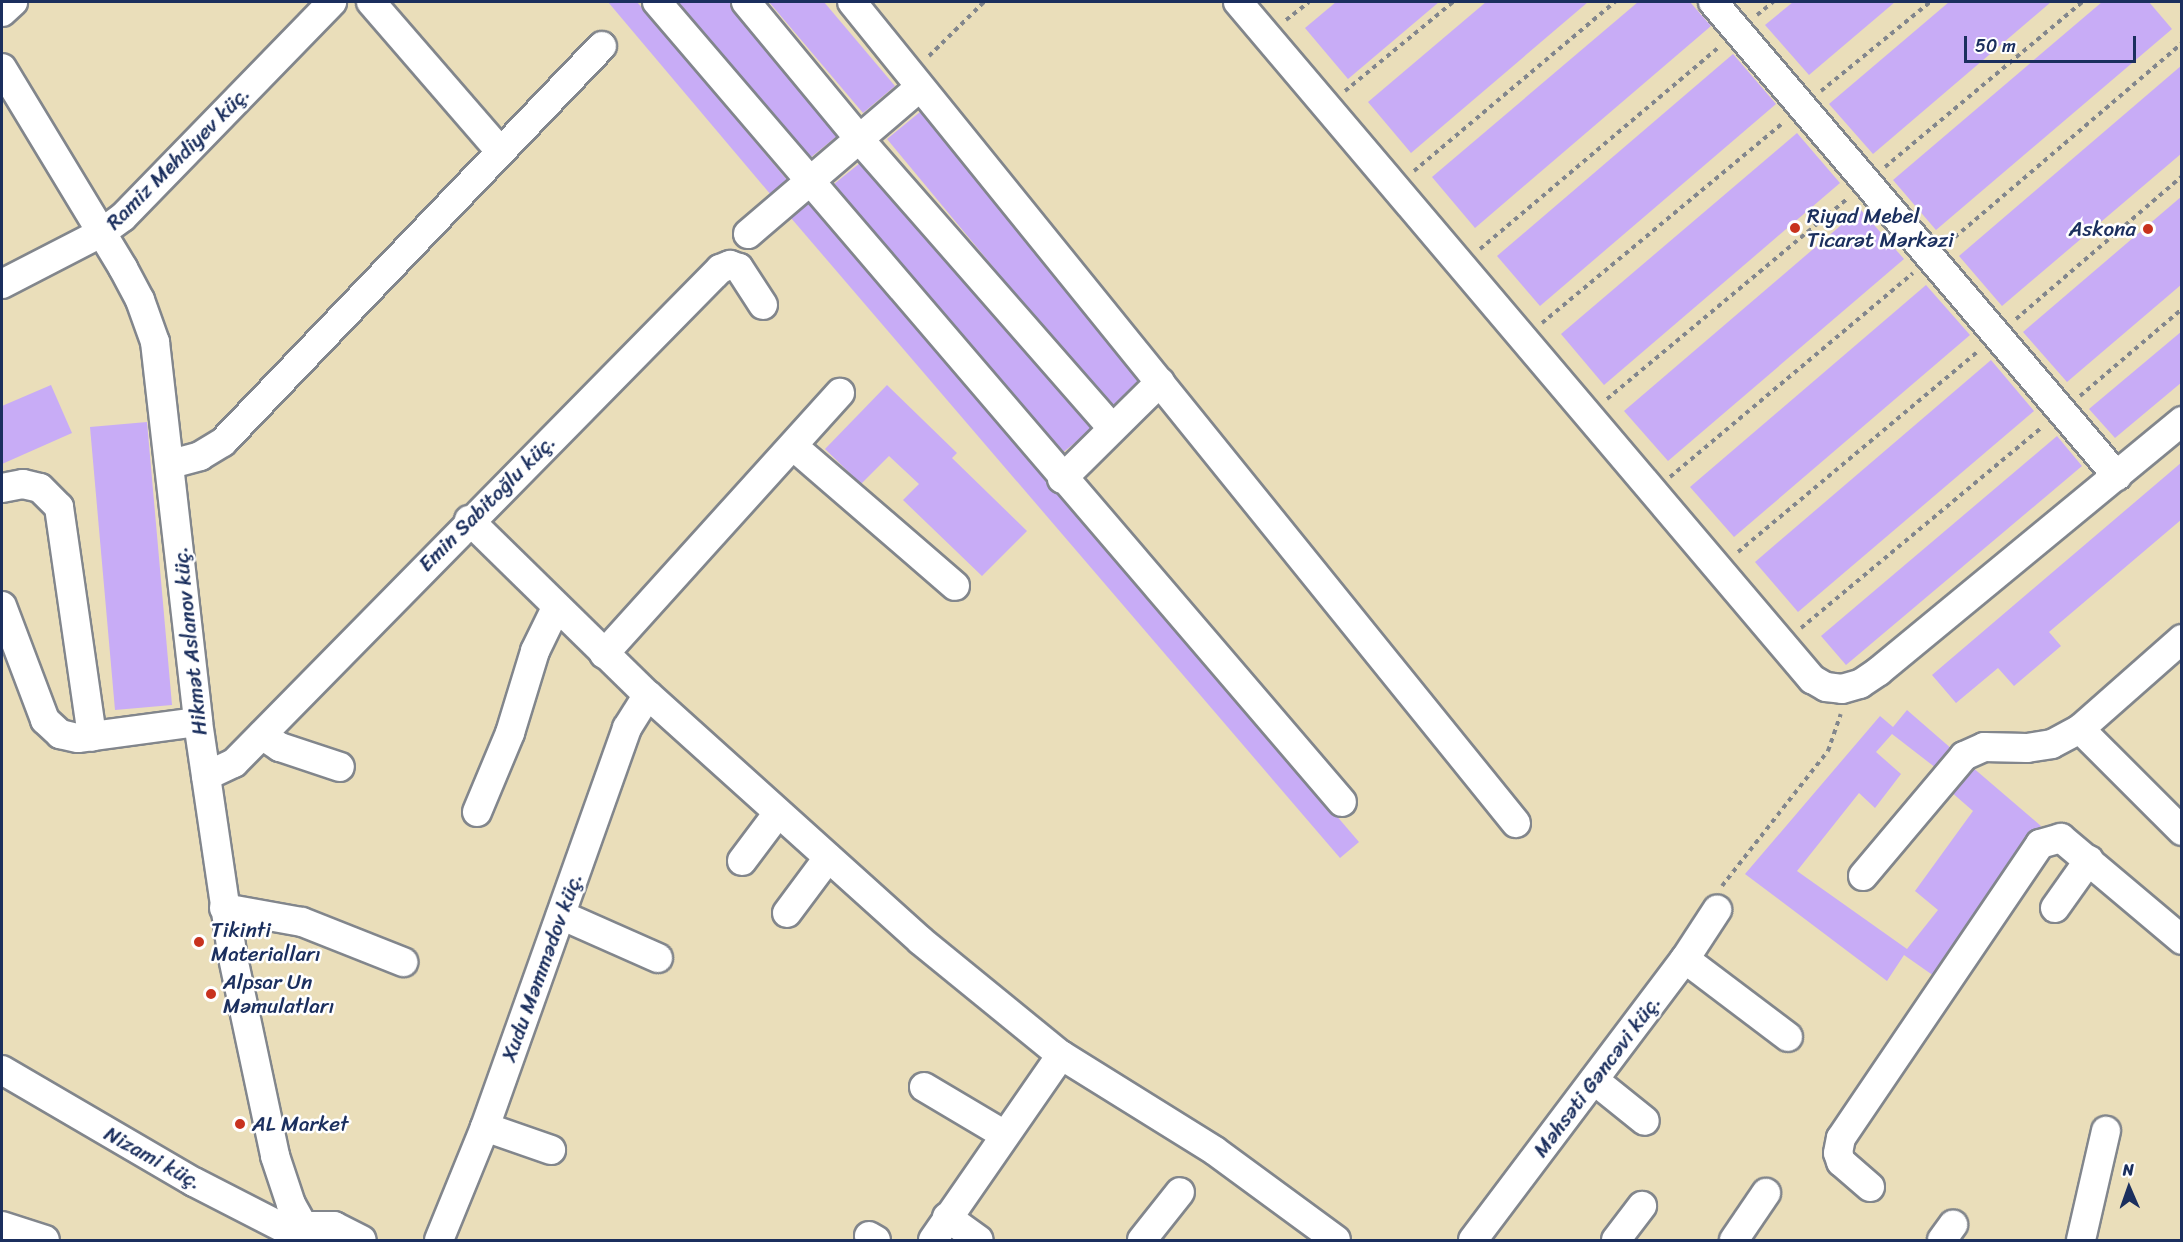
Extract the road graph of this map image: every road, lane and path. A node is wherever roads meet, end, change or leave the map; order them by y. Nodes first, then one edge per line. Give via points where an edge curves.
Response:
1 (13, 2) edge
2 (332, 2) edge
3 (372, 2) edge
4 (657, 2) edge
5 (746, 2) edge
6 (852, 2) edge
7 (984, 2) edge
8 (1238, 2) edge
9 (1453, 2) edge
10 (1615, 2) edge
11 (1713, 2) edge
12 (1773, 2) edge
13 (1930, 2) edge
14 (2082, 2) edge
15 (2, 12) edge
16 (1738, 31) junction
17 (602, 46) dead end
18 (2, 69) edge
19 (920, 87) junction
20 (1326, 107) junction
21 (1802, 108) junction
22 (860, 140) junction
23 (500, 152) junction
24 (2181, 176) edge
25 (810, 182) junction
26 (1866, 183) junction
27 (1395, 187) junction
28 (101, 233) junction
29 (748, 234) dead end
30 (1461, 265) junction
31 (2, 284) edge
32 (763, 305) dead end
33 (2181, 309) edge
34 (1997, 335) junction
35 (1525, 337) junction
36 (1160, 382) junction
37 (840, 393) dead end
38 (2060, 412) junction
39 (1590, 413) junction
40 (2181, 421) edge
41 (1112, 428) junction
42 (793, 446) junction
43 (171, 464) junction
44 (2117, 476) junction
45 (1062, 479) junction
46 (2, 488) edge
47 (469, 520) junction
48 (1719, 568) junction
49 (956, 586) dead end
50 (2, 606) edge
51 (556, 608) junction
52 (2181, 639) edge
53 (1782, 644) junction
54 (604, 654) junction
55 (1842, 689) junction
56 (648, 695) junction
57 (198, 722) junction
58 (2080, 729) junction
59 (262, 735) junction
60 (92, 737) junction
61 (340, 767) dead end
62 (206, 776) junction
63 (1342, 802) dead end
64 (477, 812) dead end
65 (778, 813) junction
66 (1516, 824) dead end
67 (2181, 831) edge
68 (828, 858) junction
69 (2089, 860) junction
70 (742, 861) dead end
71 (1863, 876) dead end
72 (224, 908) junction
73 (2055, 908) dead end
74 (1717, 910) joint
75 (787, 913) dead end
76 (561, 915) junction
77 (2181, 940) edge
78 (658, 958) dead end
79 (1685, 959) junction
80 (403, 962) dead end
81 (1788, 1037) dead end
82 (1060, 1055) junction
83 (2, 1070) edge
84 (1594, 1080) junction
85 (924, 1087) dead end
86 (1645, 1121) dead end
87 (485, 1127) junction
88 (2106, 1131) dead end
89 (1005, 1135) junction
90 (551, 1150) dead end
91 (1870, 1187) dead end
92 (1180, 1192) dead end
93 (1766, 1193) dead end
94 (1642, 1206) dead end
95 (940, 1229) edge
96 (3, 1232) edge
97 (307, 1236) edge
98 (45, 1240) edge
99 (362, 1240) edge
100 (439, 1240) edge
101 (980, 1240) edge
102 (1142, 1240) edge
103 (1336, 1240) edge
104 (1473, 1240) edge
105 (1616, 1240) edge
106 (1734, 1240) edge
107 (2081, 1240) edge

1 - 15 street
2 - 28 street, Ramiz Mehdiyev küç. via 139,202
3 - 23 street
4 - 25 street
5 - 22 street
6 - 19 street
7 - 19 path via 921,65
8 - 20 street
9 - 20 path
10 - 27 path
11 - 16 street
12 - 16 path
13 - 21 path
14 - 26 path
16 - 21 street
16 - 30 path
17 - 23 street
18 - 28 street, Hikmət Aslanov küç.
19 - 22 street
19 - 36 street
20 - 27 street
21 - 26 street
21 - 35 path
22 - 25 street
22 - 41 street
23 - 43 street via 223,442 200,456
24 - 34 path
25 - 29 street
25 - 45 street
26 - 34 street
26 - 39 path
27 - 30 street
28 - 31 street, Ramiz Mehdiyev küç.
28 - 43 street, Hikmət Aslanov küç. via 140,300 152,333 161,372
30 - 35 street
32 - 47 street, Emin Sabitoğlu küç. via 739,268 729,265 720,269
33 - 38 path
34 - 38 street
34 - 48 path
35 - 39 street
36 - 41 street
36 - 66 street
37 - 42 street
38 - 44 street
38 - 53 path
39 - 48 street
40 - 44 street
41 - 45 street
42 - 49 street
42 - 54 street
43 - 57 street, Hikmət Aslanov küç.
44 - 55 street via 1879,671 1860,684
45 - 63 street
46 - 60 street via 23,484 40,488 59,507
47 - 51 street
47 - 59 street, Emin Sabitoğlu küç.
48 - 53 street
50 - 60 street via 45,720 60,734
51 - 54 street
51 - 64 street via 535,651 510,733
52 - 58 street
53 - 55 street via 1812,680
54 - 56 street
55 - 74 path via 1839,729 1828,751 1720,888
56 - 65 street
56 - 76 street, Xudu Məmmədov küç. via 627,728
57 - 60 street
57 - 62 street, Hikmət Aslanov küç.
58 - 67 street
58 - 71 street via 2052,744 1973,749 1952,766
59 - 61 street via 280,747
59 - 62 street, Emin Sabitoğlu küç. via 234,763
62 - 72 street, Hikmət Aslanov küç.
65 - 68 street
65 - 70 street
68 - 75 street
68 - 82 street via 921,941
69 - 73 street
69 - 77 street
69 - 91 street via 2061,838 2040,844 1864,1098 1841,1138 1838,1153 1842,1162
72 - 80 street via 302,922
72 - 97 street, Hikmət Aslanov küç. via 265,1120 281,1177
74 - 79 street, Məhsəti Gəncəvi küç.
76 - 78 street
76 - 87 street, Xudu Məmmədov küç.
79 - 81 street
79 - 84 street, Məhsəti Gəncəvi küç.
82 - 89 street
82 - 103 street via 1215,1151
83 - 97 street, Nizami küç. via 194,1182
84 - 86 street
84 - 104 street, Məhsəti Gəncəvi küç.
85 - 89 street
87 - 90 street
87 - 100 street, Xudu Məmmədov küç.
88 - 107 street
89 - 95 street
92 - 102 street
93 - 106 street
94 - 105 street
95 - 101 street
96 - 98 street
97 - 99 street via 334,1227

